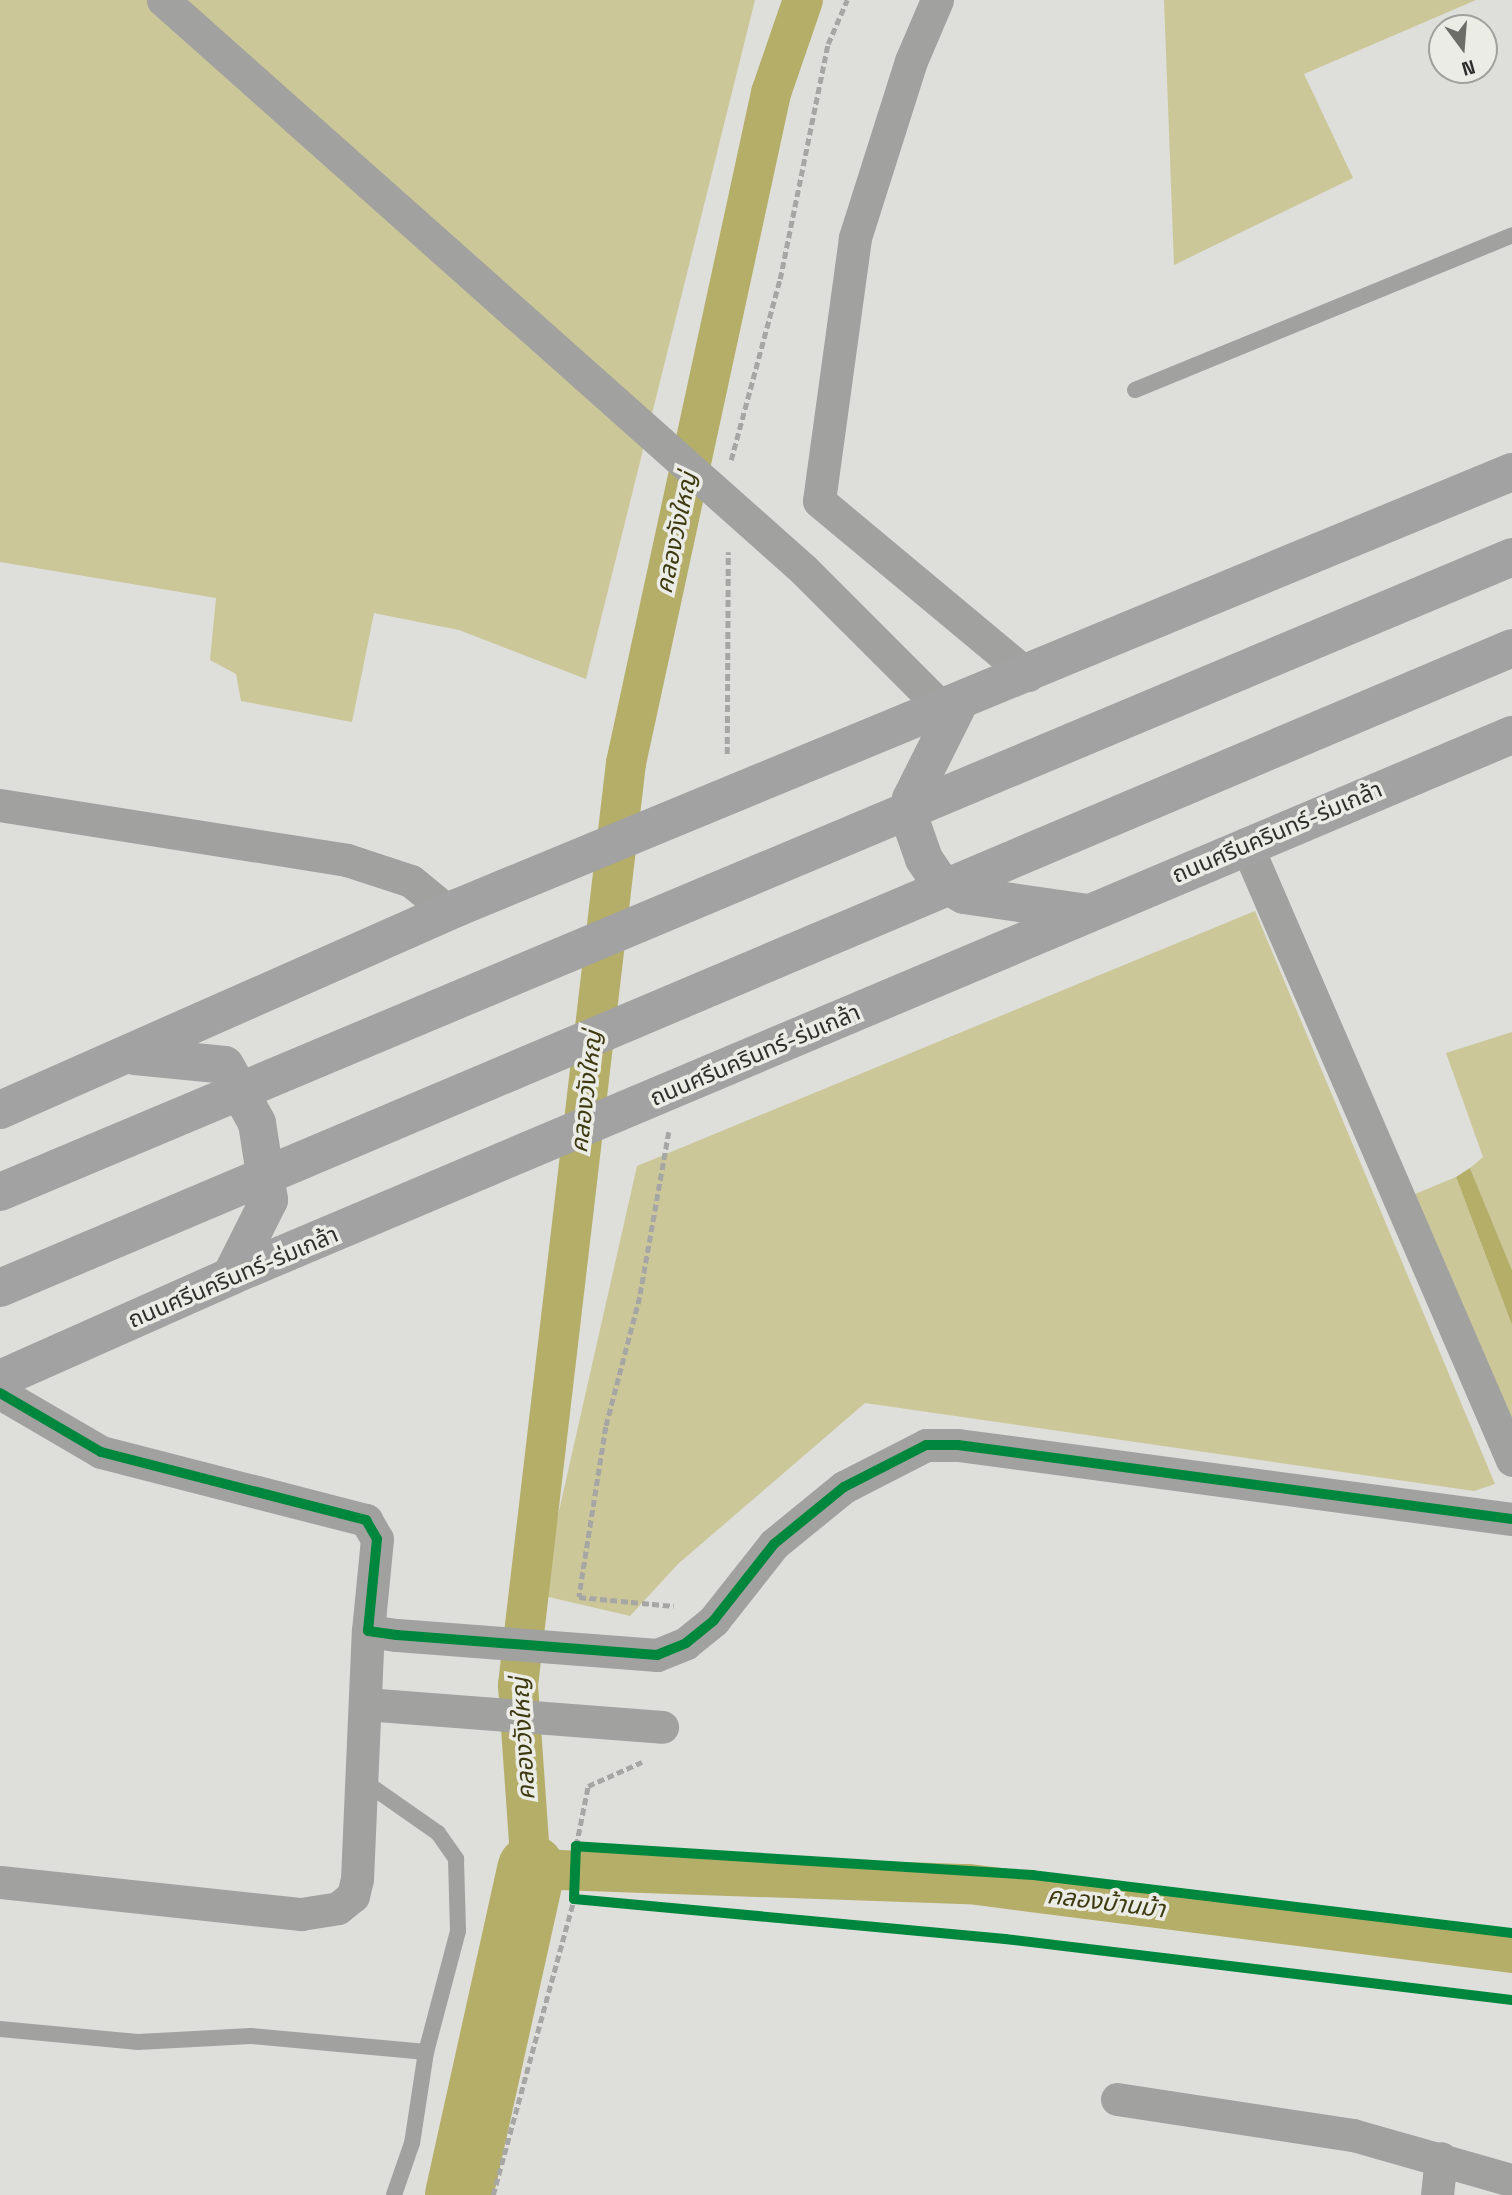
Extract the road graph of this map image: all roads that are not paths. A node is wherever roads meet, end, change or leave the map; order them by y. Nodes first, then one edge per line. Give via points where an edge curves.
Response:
1 (163, 0) edge
2 (937, 0) edge
3 (1512, 235) edge
4 (1135, 390) dead end
5 (1512, 472) edge
6 (1512, 557) edge
7 (1512, 648) edge
8 (1028, 675) junction
9 (951, 705) junction
10 (1512, 735) edge
11 (0, 805) edge
12 (1245, 844) junction
13 (454, 910) junction
14 (1088, 913) junction
15 (129, 1056) junction
16 (0, 1110) edge
17 (0, 1192) edge
18 (231, 1276) junction
19 (0, 1288) edge
20 (0, 1380) edge
21 (0, 1393) edge
22 (1512, 1460) edge
23 (1512, 1519) edge
24 (383, 1633) junction
25 (380, 1704) junction
26 (662, 1727) dead end
27 (362, 1780) junction
28 (0, 1882) edge
29 (0, 2029) edge
30 (426, 2052) junction
31 (1117, 2099) dead end
32 (1441, 2158) junction
33 (1511, 2180) edge
34 (394, 2195) edge
35 (1437, 2195) edge

1 - 9 street
2 - 8 street via 911,61 855,238 819,501
3 - 4 lane
5 - 8 main road
6 - 17 main road
7 - 19 main road
8 - 9 main road
9 - 13 main road
9 - 14 main road via 911,799 910,819 924,859 938,880 964,895
10 - 12 main road, ถนนศรีนครินทร์-ร่มเกล้า
11 - 13 street via 347,860 411,881
12 - 14 main road, ถนนศรีนครินทร์-ร่มเกล้า
12 - 22 street
13 - 15 main road
14 - 18 main road, ถนนศรีนครินทร์-ร่มเกล้า
15 - 16 main road
15 - 18 main road via 225,1065 257,1123 269,1200
18 - 20 main road, ถนนศรีนครินทร์-ร่มเกล้า
21 - 24 street via 101,1452 366,1520 377,1539
23 - 24 street via 958,1445 926,1445 844,1487 774,1545 714,1620 686,1643 657,1655
24 - 25 street
25 - 26 street
25 - 27 street
27 - 28 street via 353,1896 320,1914
27 - 30 lane via 438,1833 456,1859 458,1931
29 - 30 lane via 138,2042 251,2036
30 - 34 lane via 412,2143
31 - 32 street via 1353,2135
32 - 33 street
32 - 35 street

